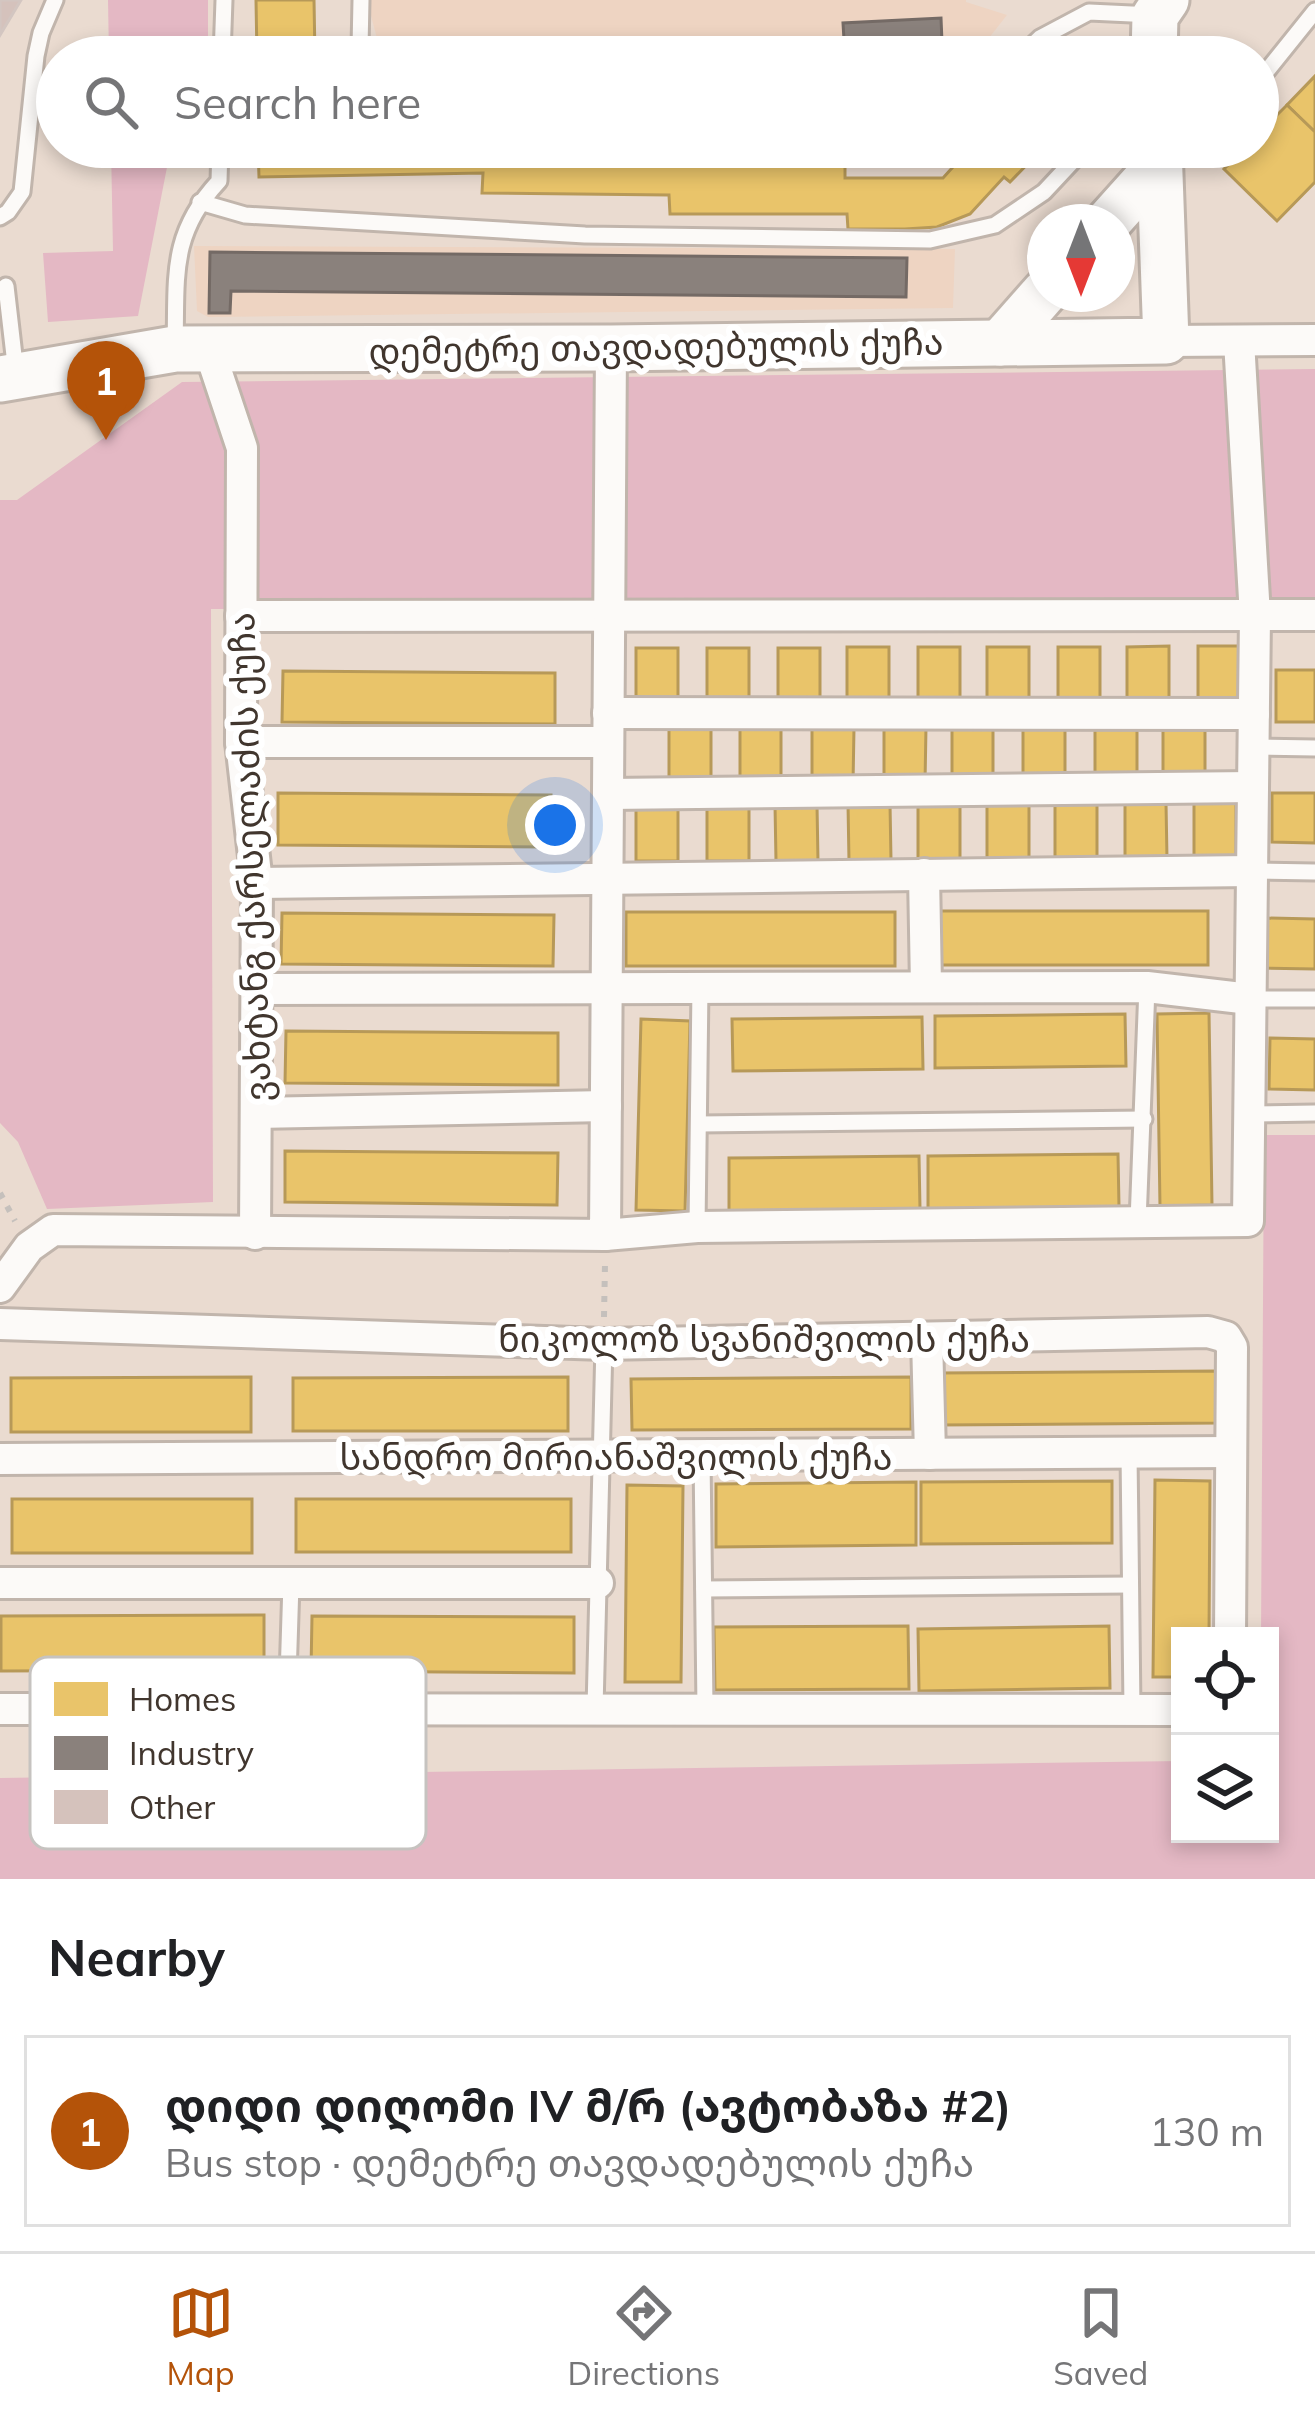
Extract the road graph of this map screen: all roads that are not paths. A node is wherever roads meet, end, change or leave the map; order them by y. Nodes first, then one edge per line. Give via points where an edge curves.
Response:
1 (55, 0) edge
2 (224, 0) edge
3 (361, 0) edge
4 (1315, 11) edge
5 (1158, 24) edge
6 (40, 36) edge
7 (223, 36) edge
8 (361, 36) edge
9 (1044, 36) edge
10 (36, 56) edge
11 (1279, 56) edge
12 (219, 168) edge
13 (1066, 168) edge
14 (1150, 168) edge
15 (1159, 168) edge
16 (200, 202) junction
17 (1122, 204) edge
18 (0, 217) edge
19 (7, 286) dead end
20 (1027, 312) edge
21 (1166, 340) junction
22 (1239, 340) junction
23 (1315, 340) edge
24 (1000, 343) junction
25 (611, 348) junction
26 (192, 349) junction
27 (8, 377) edge
28 (1315, 615) edge
29 (242, 616) junction
30 (609, 616) junction
31 (1255, 616) junction
32 (1254, 714) junction
33 (608, 728) junction
34 (241, 742) junction
35 (1253, 746) junction
36 (1315, 748) edge
37 (1253, 787) junction
38 (608, 794) junction
39 (1252, 871) junction
40 (1315, 872) edge
41 (924, 874) junction
42 (607, 878) junction
43 (256, 883) junction
44 (607, 987) junction
45 (700, 987) junction
46 (926, 987) junction
47 (1148, 987) junction
48 (256, 989) junction
49 (1250, 999) junction
50 (1315, 999) edge
51 (606, 1106) junction
52 (256, 1112) junction
53 (1315, 1113) edge
54 (1249, 1114) junction
55 (1144, 1119) junction
56 (699, 1124) junction
57 (1138, 1222) junction
58 (698, 1227) junction
59 (255, 1234) junction
60 (605, 1235) junction
61 (0, 1287) edge
62 (0, 1324) edge
63 (926, 1338) junction
64 (604, 1344) junction
65 (1129, 1453) junction
66 (1231, 1453) junction
67 (930, 1454) junction
68 (702, 1455) junction
69 (601, 1456) junction
70 (0, 1459) edge
71 (0, 1583) edge
72 (291, 1583) junction
73 (598, 1583) junction
74 (1130, 1585) junction
75 (704, 1589) junction
76 (1230, 1627) edge
77 (289, 1657) edge
78 (705, 1708) junction
79 (426, 1709) edge
80 (595, 1709) junction
81 (1132, 1709) junction
82 (1171, 1710) edge

1 - 6 lane
2 - 7 lane
3 - 8 lane
4 - 11 lane
5 - 9 lane via 1089,12
10 - 18 lane via 22,192
12 - 16 lane via 219,181
13 - 16 lane via 995,225 930,240 540,232 245,215
14 - 17 street
15 - 21 street
16 - 26 lane via 177,259
19 - 27 lane
20 - 24 street
21 - 22 street, დემეტრე თავდადებულის ქუჩა
21 - 24 street, დემეტრე თავდადებულის ქუჩა
22 - 23 street, დემეტრე თავდადებულის ქუჩა
22 - 31 street
24 - 25 street, დემეტრე თავდადებულის ქუჩა
25 - 26 street, დემეტრე თავდადებულის ქუჩა
25 - 30 street
26 - 27 street, დემეტრე თავდადებულის ქუჩა
26 - 29 street, ვახტანგ ქარსელაძის ქუჩა via 242,448
28 - 31 street
29 - 30 street
29 - 34 street, ვახტანგ ქარსელაძის ქუჩა
30 - 31 street
30 - 33 street
31 - 32 street
32 - 33 street
32 - 35 street
33 - 34 street
33 - 38 street
34 - 43 street, ვახტანგ ქარსელაძის ქუჩა
35 - 36 lane
35 - 37 street
37 - 38 street
37 - 39 street
38 - 42 street
39 - 40 lane
39 - 41 street
39 - 49 street
41 - 42 street
41 - 46 street
42 - 43 street
42 - 44 street
43 - 48 street, ვახტანგ ქარსელაძის ქუჩა
44 - 45 street
44 - 48 street
44 - 51 street
45 - 46 street
45 - 56 lane
46 - 47 street
47 - 49 street
47 - 55 lane
48 - 52 street, ვახტანგ ქარსელაძის ქუჩა
49 - 50 lane
49 - 54 street
51 - 52 street
51 - 60 street
52 - 59 street, ვახტანგ ქარსელაძის ქუჩა
53 - 54 lane
54 - 57 street via 1248,1221
55 - 56 lane
55 - 57 lane
56 - 58 lane
57 - 58 street
58 - 60 street
59 - 60 street
59 - 61 street via 53,1230 29,1246
62 - 64 street, ნიკოლოზ სვანიშვილის ქუჩა
63 - 64 street, ნიკოლოზ სვანიშვილის ქუჩა
63 - 66 street, ნიკოლოზ სვანიშვილის ქუჩა via 1226,1336
63 - 67 street
64 - 69 lane
65 - 66 street, სანდრო მირიანაშვილის ქუჩა
65 - 67 street, სანდრო მირიანაშვილის ქუჩა
65 - 74 lane
66 - 76 street, ნიკოლოზ სვანიშვილის ქუჩა
67 - 68 street, სანდრო მირიანაშვილის ქუჩა
68 - 69 street, სანდრო მირიანაშვილის ქუჩა
68 - 75 lane
69 - 70 street, სანდრო მირიანაშვილის ქუჩა
69 - 73 lane
71 - 72 street
72 - 73 street
72 - 77 lane
73 - 80 lane
74 - 75 lane
74 - 81 lane
75 - 78 lane
78 - 80 street
78 - 81 street
79 - 80 street
81 - 82 street

